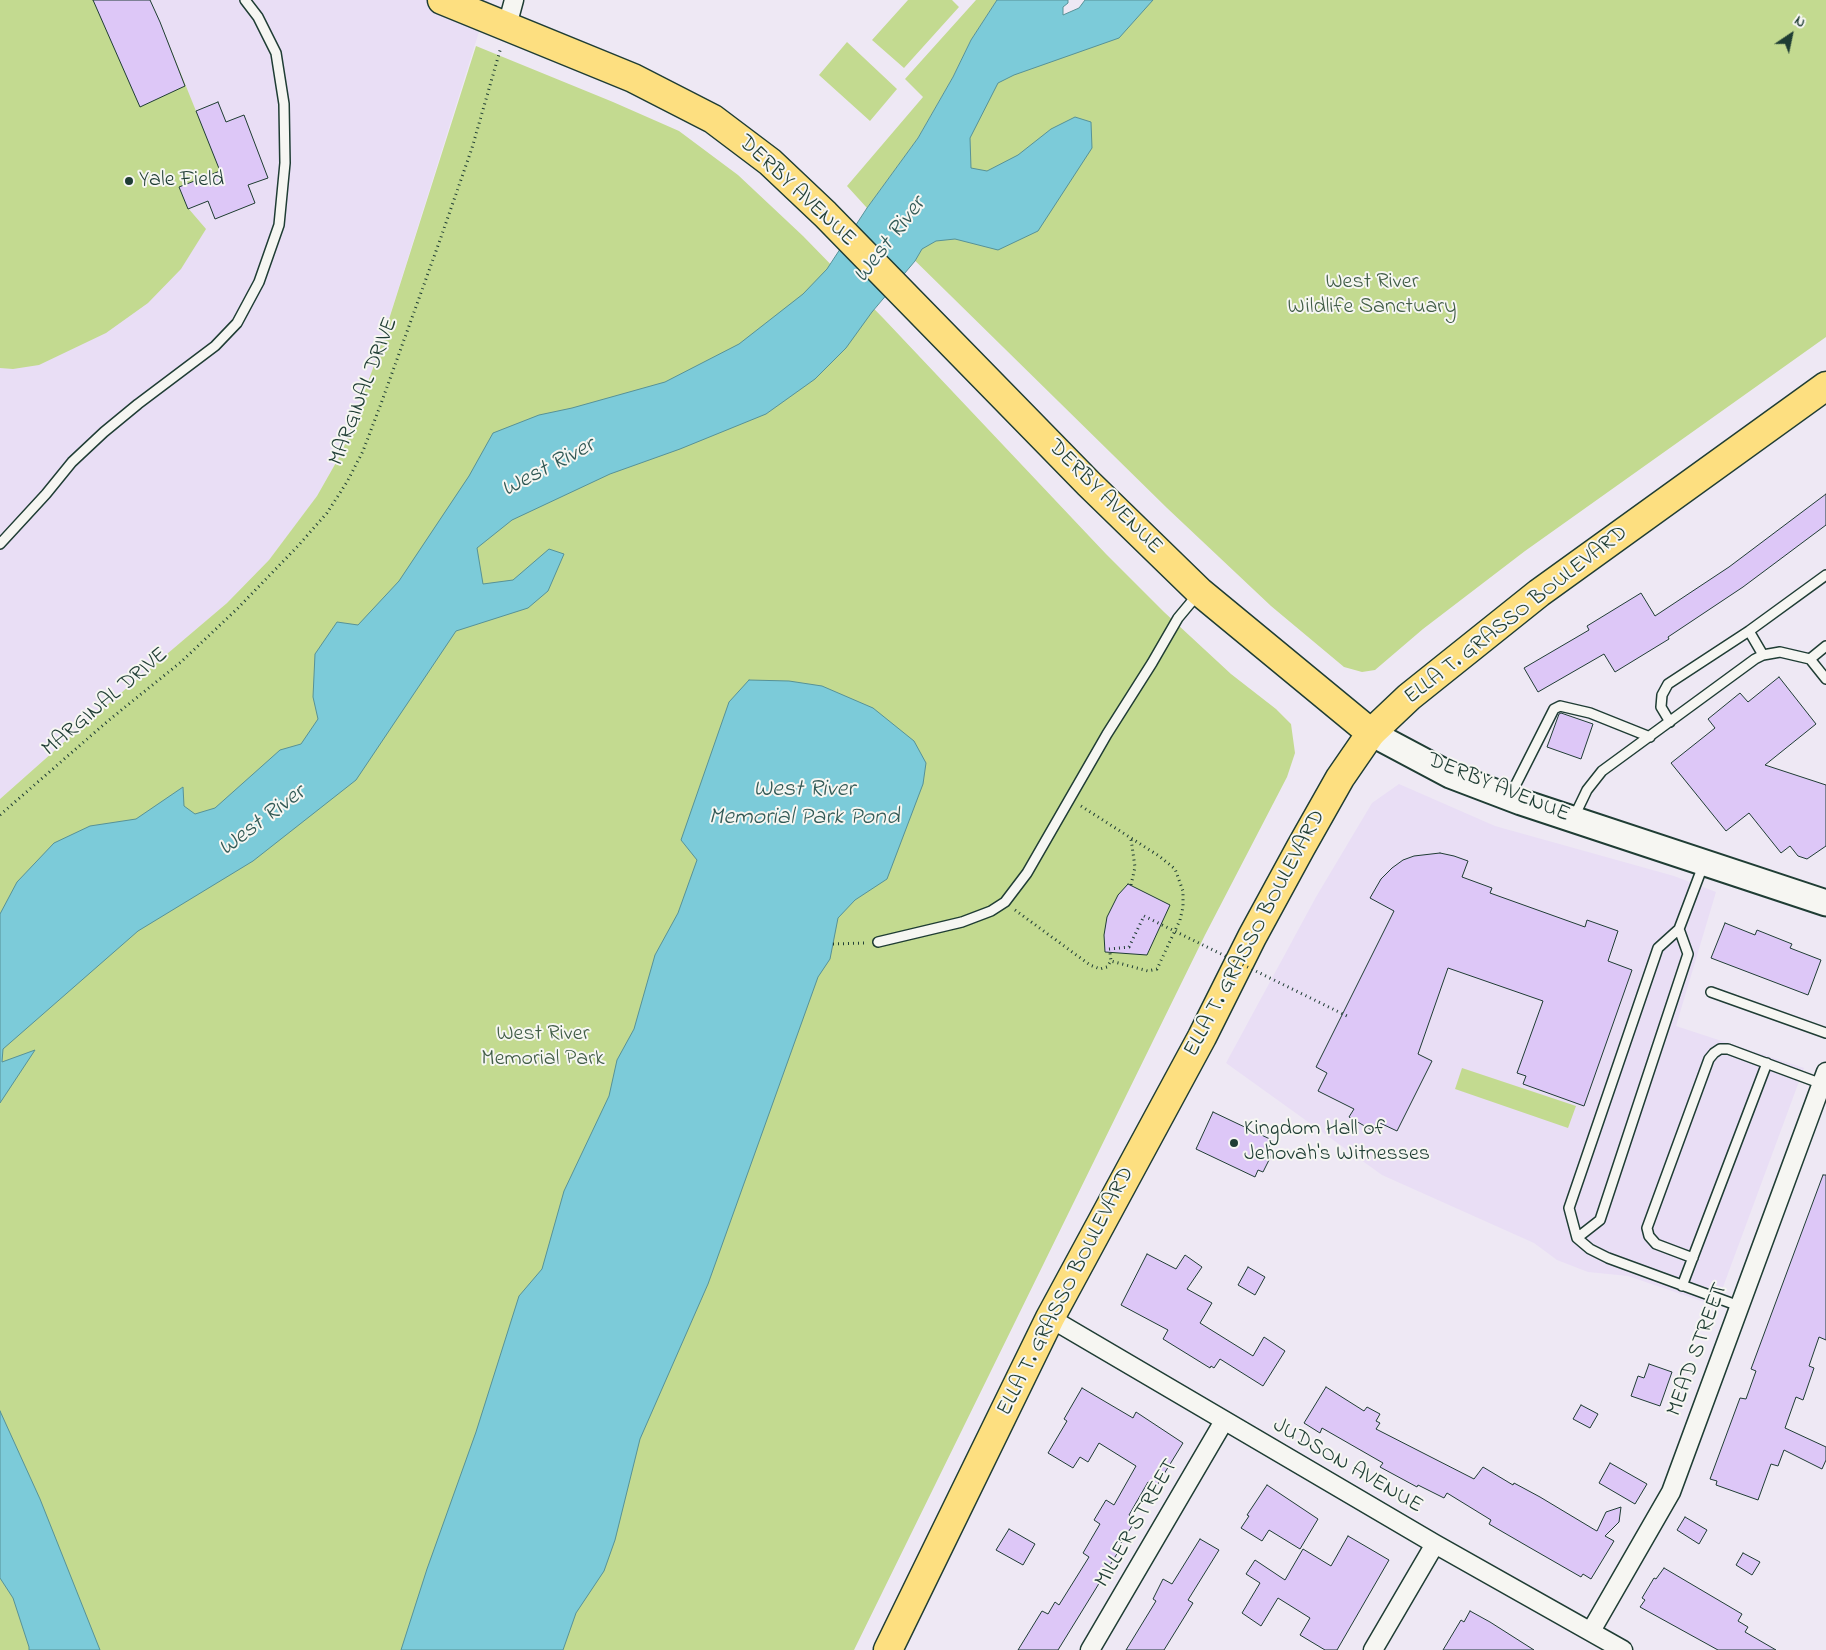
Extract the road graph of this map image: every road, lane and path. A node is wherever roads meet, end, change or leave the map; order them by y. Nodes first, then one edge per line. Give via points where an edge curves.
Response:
1 (245, 0) edge
2 (442, 0) edge
3 (514, 0) edge
4 (507, 26) junction
5 (1826, 386) edge
6 (0, 544) edge
7 (1826, 575) edge
8 (1200, 592) junction
9 (1749, 631) junction
10 (1826, 646) edge
11 (1763, 655) junction
12 (1810, 659) junction
13 (1826, 679) edge
14 (1670, 722) junction
15 (1371, 732) junction
16 (1650, 737) junction
17 (1509, 798) junction
18 (1070, 799) junction
19 (0, 815) edge
20 (1573, 819) junction
21 (1131, 838) junction
22 (1704, 863) junction
23 (1131, 885) dead end
24 (1004, 902) junction
25 (1826, 903) edge
26 (1680, 929) junction
27 (878, 942) joint
28 (833, 944) dead end
29 (1111, 961) junction
30 (1711, 992) dead end
31 (1349, 1017) dead end
32 (1826, 1033) edge
33 (1767, 1063) junction
34 (1824, 1078) edge
35 (1577, 1238) junction
36 (1693, 1258) junction
37 (1682, 1286) junction
38 (1740, 1306) junction
39 (1050, 1318) junction
40 (1224, 1421) junction
41 (1435, 1544) junction
42 (1591, 1631) junction
43 (888, 1650) edge
44 (1090, 1650) edge
45 (1373, 1650) edge
46 (1623, 1650) edge

1 - 6 lane via 258,17 276,53 284,104 285,163 279,225 259,282 237,323 215,346 104,432 72,462
2 - 4 main road, DERBY AVENUE
3 - 4 street
4 - 8 main road, DERBY AVENUE via 633,78 713,119 770,162
4 - 19 path, MARGINAL DRIVE via 447,222 363,451 347,482 327,513 237,609 180,662
5 - 15 main road, ELLA T. GRASSO BOULEVARD via 1539,593 1409,697
7 - 9 lane
8 - 15 main road, DERBY AVENUE
8 - 18 lane via 1178,618
9 - 11 lane
9 - 14 lane via 1668,684 1662,695 1662,707
10 - 12 lane
11 - 12 lane via 1780,652
11 - 14 lane
12 - 13 lane
14 - 16 lane
15 - 17 main road, DERBY AVENUE via 1450,774
15 - 39 main road, ELLA T. GRASSO BOULEVARD via 1301,846
16 - 17 lane via 1590,713 1560,706 1554,709
16 - 20 lane via 1602,771 1587,790
17 - 20 main road, DERBY AVENUE
18 - 21 path
18 - 24 lane via 1027,873
20 - 22 main road, DERBY AVENUE
21 - 23 path via 1135,867
21 - 29 path via 1175,869 1183,891 1183,907 1157,969 1148,971
22 - 25 main road, DERBY AVENUE
22 - 26 lane
24 - 27 lane via 991,911 962,922
24 - 29 path via 1090,965 1100,969
26 - 35 lane via 1658,948 1569,1208
26 - 35 lane via 1688,954 1604,1211 1600,1220
27 - 28 path
29 - 31 path, bridge via 1110,951 1128,947 1144,916
30 - 32 lane
33 - 34 lane
33 - 36 lane
33 - 36 lane via 1720,1049 1709,1059 1704,1072 1647,1228 1656,1244
34 - 38 street, MEAD STREET
35 - 37 lane via 1590,1250
36 - 37 lane
37 - 38 lane
38 - 42 street, MEAD STREET via 1671,1492
39 - 40 street, JUDSON AVENUE
39 - 43 main road, ELLA T. GRASSO BOULEVARD
40 - 41 street, JUDSON AVENUE
40 - 44 street, MILLER STREET
41 - 42 street, JUDSON AVENUE
41 - 45 street
42 - 46 street, JUDSON AVENUE

